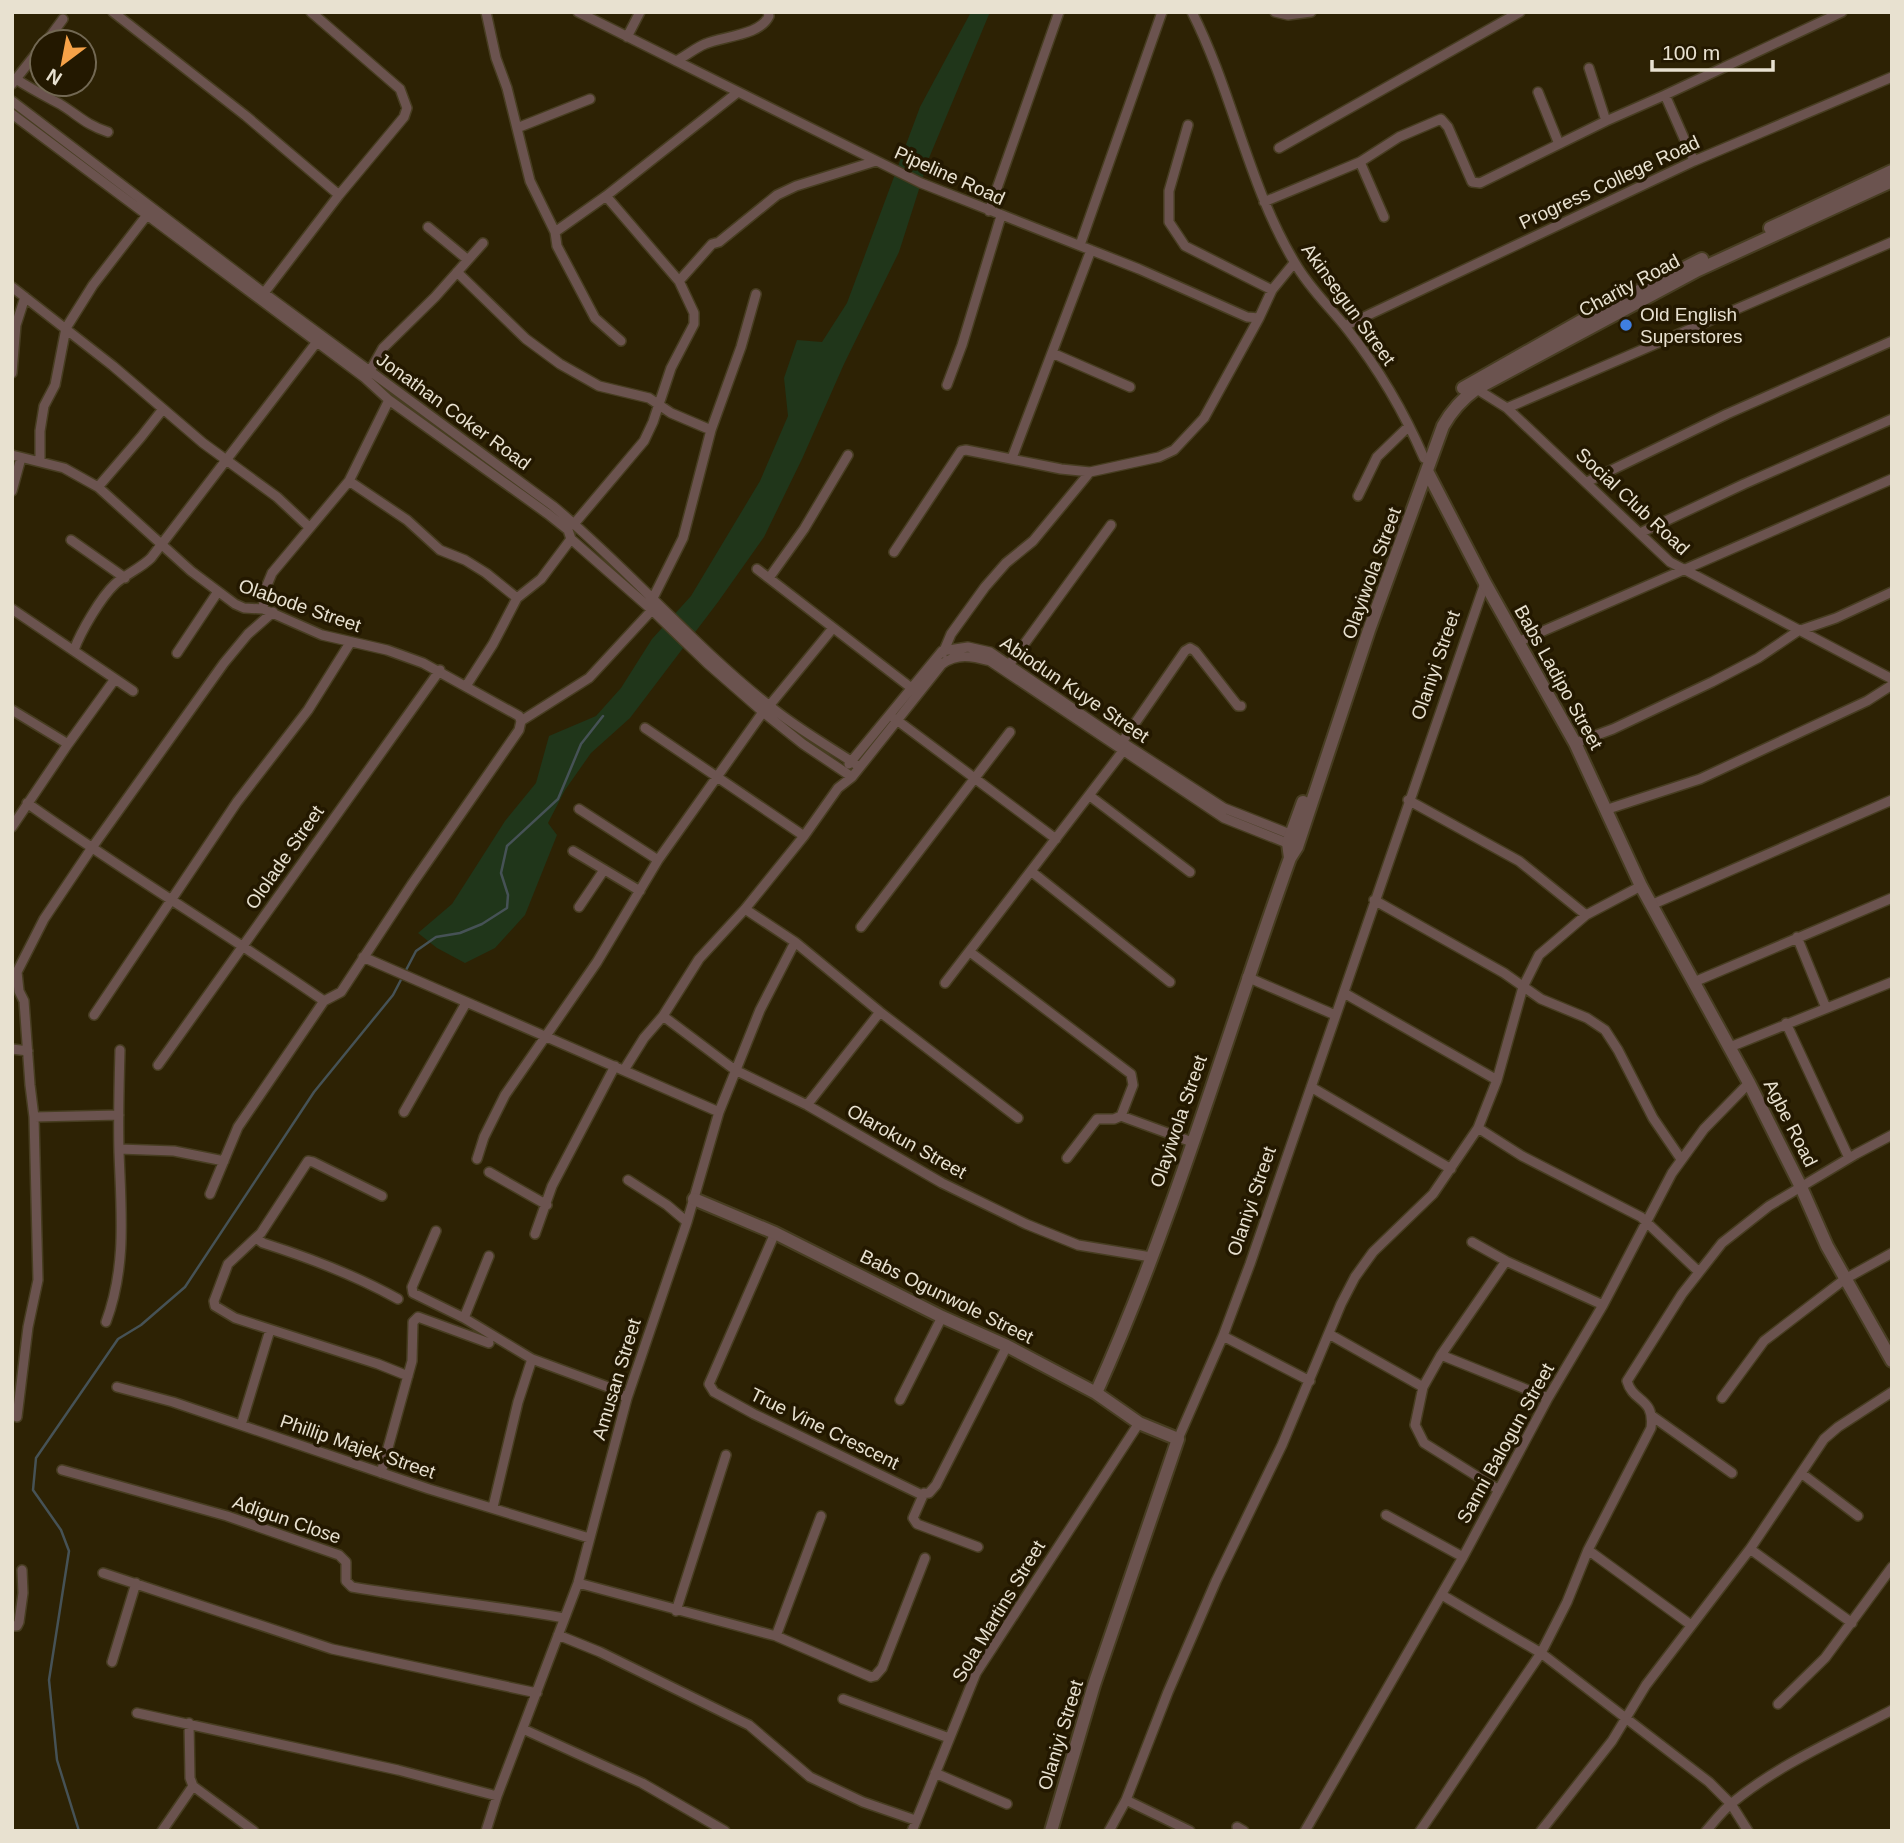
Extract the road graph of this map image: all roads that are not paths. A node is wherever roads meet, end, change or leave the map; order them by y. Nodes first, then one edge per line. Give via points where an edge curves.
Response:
1 (113, 12) edge
2 (310, 12) edge
3 (486, 12) edge
4 (578, 12) edge
5 (640, 12) edge
6 (768, 12) edge
7 (1059, 12) edge
8 (1162, 12) edge
9 (1192, 12) edge
10 (1275, 12) edge
11 (1311, 12) edge
12 (1520, 12) edge
13 (1842, 12) edge
14 (64, 19) dead end
15 (57, 28) edge
16 (628, 37) junction
17 (676, 61) junction
18 (28, 64) edge
19 (1589, 68) dead end
20 (1892, 77) edge
21 (14, 81) edge
22 (738, 92) junction
23 (1538, 92) dead end
24 (1665, 95) junction
25 (590, 100) dead end
26 (12, 101) edge
27 (12, 114) edge
28 (1606, 121) junction
29 (1188, 125) dead end
30 (517, 128) junction
31 (108, 132) dead end
32 (1559, 144) junction
33 (1279, 148) dead end
34 (876, 161) junction
35 (1694, 161) junction
36 (1360, 162) junction
37 (1892, 171) edge
38 (1892, 181) edge
39 (338, 195) junction
40 (606, 197) junction
41 (1265, 202) junction
42 (989, 211) junction
43 (147, 215) junction
44 (1001, 216) junction
45 (1384, 217) dead end
46 (428, 227) dead end
47 (555, 232) junction
48 (1892, 242) edge
49 (483, 243) dead end
50 (1080, 246) junction
51 (1091, 250) junction
52 (468, 260) junction
53 (1294, 263) junction
54 (457, 272) junction
55 (679, 281) junction
56 (12, 287) edge
57 (1272, 290) junction
58 (264, 293) junction
59 (756, 294) dead end
60 (25, 297) junction
61 (1259, 318) junction
62 (1345, 326) junction
63 (66, 328) junction
64 (621, 341) dead end
65 (1892, 341) edge
66 (316, 343) junction
67 (1052, 353) junction
68 (370, 371) junction
69 (12, 373) edge
70 (947, 385) dead end
71 (1472, 386) junction
72 (1130, 387) dead end
73 (389, 400) junction
74 (659, 405) junction
75 (1507, 408) junction
76 (163, 409) junction
77 (1892, 419) edge
78 (1409, 426) junction
79 (710, 430) junction
80 (849, 455) dead end
81 (17, 456) edge
82 (1012, 458) junction
83 (40, 461) junction
84 (227, 461) junction
85 (1425, 464) junction
86 (1090, 472) junction
87 (1892, 479) edge
88 (349, 481) junction
89 (1587, 482) junction
90 (98, 487) junction
91 (12, 491) edge
92 (1358, 496) dead end
93 (574, 524) junction
94 (1111, 525) dead end
95 (309, 527) junction
96 (1640, 533) junction
97 (571, 539) junction
98 (71, 540) dead end
99 (161, 544) junction
100 (894, 552) dead end
101 (757, 569) dead end
102 (1682, 570) junction
103 (125, 578) junction
104 (769, 578) junction
105 (1485, 583) junction
106 (1892, 592) edge
107 (217, 593) junction
108 (517, 598) junction
109 (652, 605) junction
110 (12, 608) edge
111 (268, 611) junction
112 (833, 628) junction
113 (1798, 631) junction
114 (1518, 642) junction
115 (350, 643) junction
116 (74, 650) junction
117 (942, 651) junction
118 (177, 653) dead end
119 (946, 661) junction
120 (1009, 665) junction
121 (440, 670) junction
122 (115, 679) junction
123 (1892, 679) edge
124 (1892, 685) edge
125 (466, 686) junction
126 (914, 690) junction
127 (133, 691) dead end
128 (1241, 706) dead end
129 (766, 709) junction
130 (12, 710) edge
131 (893, 717) junction
132 (521, 721) junction
133 (645, 728) dead end
134 (1010, 732) dead end
135 (1575, 743) junction
136 (68, 744) junction
137 (1124, 746) junction
138 (856, 764) junction
139 (848, 774) junction
140 (718, 777) junction
141 (975, 779) junction
142 (1090, 796) junction
143 (1408, 800) junction
144 (1892, 800) edge
145 (27, 803) junction
146 (579, 809) dead end
147 (1605, 810) junction
148 (12, 827) edge
149 (804, 836) junction
150 (1056, 839) junction
151 (1293, 844) junction
152 (91, 849) junction
153 (573, 851) dead end
154 (658, 860) junction
155 (604, 870) junction
156 (1032, 872) junction
157 (1190, 872) dead end
158 (1641, 886) junction
159 (640, 891) junction
160 (173, 899) junction
161 (1374, 900) junction
162 (1891, 901) edge
163 (1651, 905) junction
164 (579, 907) dead end
165 (746, 909) junction
166 (1586, 915) junction
167 (861, 927) dead end
168 (1797, 937) junction
169 (795, 943) junction
170 (243, 945) junction
171 (970, 952) junction
172 (363, 957) junction
173 (1247, 977) junction
174 (1170, 982) dead end
175 (1694, 982) junction
176 (1892, 982) edge
177 (945, 983) dead end
178 (1523, 986) junction
179 (1344, 993) junction
180 (324, 1001) junction
181 (466, 1003) junction
182 (1826, 1008) junction
183 (880, 1012) junction
184 (94, 1014) dead end
185 (1335, 1015) junction
186 (663, 1016) junction
187 (1786, 1023) junction
188 (546, 1036) junction
189 (1730, 1047) junction
190 (12, 1049) edge
191 (120, 1050) dead end
192 (28, 1051) junction
193 (158, 1065) dead end
194 (619, 1068) junction
195 (735, 1070) junction
196 (1497, 1080) junction
197 (1749, 1083) junction
198 (1311, 1087) junction
199 (807, 1105) junction
200 (404, 1112) dead end
201 (719, 1112) junction
202 (118, 1115) junction
203 (1121, 1116) junction
204 (34, 1117) junction
205 (1017, 1118) dead end
206 (1478, 1128) junction
207 (1892, 1135) edge
208 (1192, 1142) junction
209 (119, 1149) junction
210 (1067, 1158) dead end
211 (1849, 1158) junction
212 (477, 1159) dead end
213 (1681, 1159) junction
214 (224, 1161) junction
215 (1451, 1169) junction
216 (489, 1172) dead end
217 (628, 1180) dead end
218 (1801, 1187) junction
219 (210, 1194) dead end
220 (382, 1196) dead end
221 (694, 1199) junction
222 (547, 1205) junction
223 (687, 1222) junction
224 (1648, 1222) junction
225 (436, 1231) dead end
226 (775, 1233) junction
227 (535, 1234) dead end
228 (256, 1238) junction
229 (1472, 1241) dead end
230 (1892, 1253) edge
231 (489, 1256) dead end
232 (1151, 1257) junction
233 (1506, 1261) junction
234 (1699, 1272) junction
235 (1845, 1279) junction
236 (398, 1299) dead end
237 (1603, 1305) junction
238 (942, 1317) junction
239 (464, 1318) junction
240 (106, 1322) dead end
241 (270, 1330) junction
242 (1329, 1334) junction
243 (1223, 1336) junction
244 (489, 1343) dead end
245 (1007, 1346) junction
246 (1890, 1353) edge
247 (1441, 1355) junction
248 (532, 1359) junction
249 (408, 1376) junction
250 (1310, 1381) junction
251 (117, 1387) dead end
252 (1423, 1387) junction
253 (1892, 1392) edge
254 (1096, 1393) junction
255 (627, 1398) junction
256 (1548, 1398) junction
257 (1722, 1398) dead end
258 (900, 1400) dead end
259 (1652, 1416) junction
260 (17, 1417) dead end
261 (1139, 1423) junction
262 (241, 1425) junction
263 (1178, 1439) junction
264 (726, 1455) dead end
265 (62, 1470) dead end
266 (381, 1473) junction
267 (1732, 1473) dead end
268 (1801, 1473) junction
269 (1499, 1490) junction
270 (924, 1493) junction
271 (493, 1507) junction
272 (1386, 1515) dead end
273 (821, 1516) dead end
274 (1858, 1516) dead end
275 (589, 1538) junction
276 (978, 1547) dead end
277 (1750, 1549) junction
278 (1588, 1550) junction
279 (1463, 1557) junction
280 (925, 1558) dead end
281 (1892, 1567) edge
282 (22, 1570) dead end
283 (103, 1573) dead end
284 (136, 1583) junction
285 (578, 1583) junction
286 (1441, 1595) junction
287 (676, 1611) junction
288 (564, 1618) junction
289 (1852, 1623) junction
290 (1691, 1625) junction
291 (12, 1626) edge
292 (558, 1635) junction
293 (776, 1636) junction
294 (1541, 1653) junction
295 (112, 1662) dead end
296 (537, 1693) junction
297 (842, 1699) dead end
298 (1778, 1704) dead end
299 (1892, 1710) edge
300 (136, 1713) dead end
301 (1625, 1719) junction
302 (189, 1723) junction
303 (523, 1729) junction
304 (950, 1738) junction
305 (935, 1773) junction
306 (193, 1786) junction
307 (497, 1796) junction
308 (1126, 1800) junction
309 (1007, 1804) dead end
310 (1731, 1804) junction
311 (915, 1820) junction
312 (1053, 1830) edge
313 (162, 1831) edge
314 (254, 1831) edge
315 (486, 1831) edge
316 (725, 1831) edge
317 (912, 1831) edge
318 (1109, 1831) edge
319 (1190, 1831) edge
320 (1305, 1831) edge
321 (1420, 1831) edge
322 (1541, 1831) edge
323 (1706, 1831) edge
324 (1748, 1831) edge

1 - 39 street
2 - 39 street via 400,89 407,108
3 - 30 street
4 - 16 street, Pipeline Road
5 - 16 street
6 - 17 street via 766,22 735,37 702,45
7 - 42 street
8 - 50 street
9 - 41 street, Akinsegun Street
10 - 11 street
12 - 33 street
13 - 24 street
14 - 15 street
16 - 17 street, Pipeline Road
17 - 22 street, Pipeline Road
18 - 21 street
19 - 28 street
20 - 35 street, Progress College Road
21 - 31 street via 61,104 87,125
22 - 34 street, Pipeline Road
22 - 40 street
23 - 32 street
24 - 28 street
24 - 35 street
25 - 30 street
26 - 58 street, Jonathan Coker Road
27 - 43 street, Jonathan Coker Road
28 - 32 street
29 - 57 street via 1169,191 1169,222 1185,246
30 - 47 street via 534,191
32 - 36 street via 1480,183 1472,182 1441,119 1399,136
34 - 42 street, Pipeline Road
34 - 55 street via 777,195 712,244
35 - 62 street, Progress College Road
36 - 41 street
36 - 45 street
37 - 71 street, Charity Road via 1681,268 1538,344
38 - 71 street, Charity Road via 1698,270
39 - 58 street
40 - 47 street
40 - 55 street
41 - 53 street, Akinsegun Street
42 - 44 street, Pipeline Road
43 - 63 street
43 - 66 street, Jonathan Coker Road
44 - 50 street, Pipeline Road
44 - 70 street
46 - 52 street
47 - 64 street via 556,246 595,318
48 - 75 street
49 - 52 street
50 - 51 street, Pipeline Road
51 - 61 street, Pipeline Road via 1247,317
51 - 67 street
52 - 54 street
53 - 57 street
53 - 62 street, Akinsegun Street
54 - 68 street via 383,348
54 - 74 street via 526,339 560,364 599,386 649,398
55 - 74 street via 694,313 694,324 671,368
56 - 60 street
57 - 61 street
58 - 68 street, Jonathan Coker Road
59 - 79 street
60 - 63 street
60 - 69 street via 16,325
61 - 86 street via 1204,418 1186,440 1159,457
62 - 78 street, Akinsegun Street via 1369,357
63 - 76 street
63 - 83 street via 55,385 44,406
65 - 89 street
66 - 73 street, Jonathan Coker Road
66 - 84 street
67 - 72 street
67 - 82 street
68 - 93 street, Jonathan Coker Road
71 - 75 street, Social Club Road
71 - 85 street, Charity Road via 1449,416
73 - 88 street
73 - 97 street, Jonathan Coker Road via 548,514 568,530
74 - 79 street
74 - 93 street via 644,441
75 - 89 street, Social Club Road
76 - 84 street
76 - 90 street
77 - 96 street
78 - 85 street, Akinsegun Street
78 - 92 street via 1377,457
79 - 109 street via 683,538
80 - 104 street
81 - 83 street, Olabode Street
81 - 91 street
82 - 86 street
82 - 100 street via 961,451
83 - 90 street, Olabode Street
84 - 95 street via 278,497
84 - 99 street
85 - 105 street, Babs Ladipo Street
85 - 151 street, Olayiwola Street
86 - 117 street via 1033,541 985,587
87 - 102 street
88 - 95 street
88 - 108 street via 407,520 440,550 465,560
89 - 96 street, Social Club Road
90 - 99 street, Olabode Street
93 - 109 street, Jonathan Coker Road
94 - 120 street
95 - 111 street via 272,573 265,590
96 - 102 street, Social Club Road
97 - 108 street via 541,579
97 - 109 street, Jonathan Coker Road
98 - 103 street
99 - 103 street via 143,566
99 - 107 street, Olabode Street
101 - 104 street
102 - 113 street, Social Club Road
102 - 114 street
103 - 116 street via 115,584 84,625
104 - 112 street
105 - 114 street, Babs Ladipo Street
105 - 143 street, Olaniyi Street
106 - 113 street
107 - 111 street, Olabode Street via 244,608
107 - 118 street
108 - 125 street
109 - 129 street, Jonathan Coker Road via 707,663
109 - 132 street via 589,678
110 - 116 street
111 - 115 street, Olabode Street
111 - 152 street via 224,663
112 - 126 street
112 - 129 street
113 - 123 street, Social Club Road
113 - 135 street via 1712,682
114 - 135 street, Babs Ladipo Street
115 - 121 street, Olabode Street via 387,650
115 - 160 street via 308,710 237,802
116 - 122 street
117 - 119 street
117 - 120 street, Abiodun Kuye Street via 981,649
117 - 126 street
119 - 126 street
119 - 137 street, Abiodun Kuye Street via 969,656 990,661
120 - 137 street, Abiodun Kuye Street
121 - 125 street, Olabode Street
121 - 170 street, Ololade Street
122 - 127 street
122 - 136 street
124 - 147 street via 1700,779
125 - 132 street, Olabode Street
126 - 131 street
128 - 137 street via 1190,648
129 - 138 street, Jonathan Coker Road
129 - 139 street, Jonathan Coker Road via 803,744
129 - 140 street
130 - 136 street
131 - 138 street
131 - 141 street
132 - 172 street
133 - 140 street
134 - 141 street
135 - 147 street, Babs Ladipo Street
136 - 145 street
137 - 142 street
137 - 151 street, Abiodun Kuye Street
138 - 139 street
139 - 149 street
140 - 149 street
140 - 154 street
141 - 150 street
141 - 167 street
142 - 150 street
142 - 157 street
143 - 161 street, Olaniyi Street
143 - 166 street via 1519,862
144 - 163 street
145 - 148 street
145 - 152 street
146 - 154 street
147 - 158 street, Babs Ladipo Street
149 - 165 street
150 - 156 street
151 - 173 street, Olayiwola Street
152 - 160 street
152 - 192 street via 44,919 17,972
153 - 155 street
154 - 159 street
155 - 159 street
155 - 164 street
156 - 171 street
156 - 174 street
158 - 163 street, Babs Ladipo Street
158 - 166 street
159 - 188 street
160 - 170 street
160 - 184 street
161 - 178 street
161 - 179 street, Olaniyi Street
162 - 168 street
163 - 175 street, Agbe Road
165 - 169 street
165 - 186 street via 699,959
166 - 178 street via 1539,955
168 - 175 street
168 - 182 street
169 - 183 street
169 - 195 street, Amusan Street
170 - 180 street
170 - 193 street, Ololade Street
171 - 177 street
171 - 203 street via 1131,1074 1133,1085
172 - 180 street via 341,992
172 - 181 street
173 - 185 street
173 - 208 street, Olayiwola Street
175 - 189 street, Agbe Road
176 - 182 street
178 - 196 street
178 - 213 street via 1605,1030
179 - 185 street, Olaniyi Street
179 - 196 street
180 - 214 street via 238,1127
181 - 188 street
181 - 200 street
182 - 187 street
183 - 199 street
183 - 205 street
185 - 198 street, Olaniyi Street
186 - 194 street
186 - 195 street, Olarokun Street
187 - 189 street
187 - 211 street
188 - 194 street
188 - 212 street via 497,1107
189 - 197 street, Agbe Road
190 - 192 street
191 - 202 street
192 - 204 street
194 - 201 street
194 - 222 street via 552,1186
195 - 199 street, Olarokun Street
195 - 201 street, Amusan Street
196 - 206 street
197 - 213 street, Sanni Balogun Street
197 - 218 street, Agbe Road
198 - 215 street
198 - 243 street, Olaniyi Street
199 - 232 street, Olarokun Street via 942,1183 1026,1224 1078,1245
201 - 221 street, Amusan Street
202 - 204 street
202 - 209 street
203 - 208 street
203 - 210 street via 1097,1119
204 - 260 street via 38,1280
206 - 215 street
206 - 224 street
207 - 211 street
208 - 232 street, Olayiwola Street
209 - 214 street
209 - 240 street via 122,1250
211 - 218 street
213 - 224 street, Sanni Balogun Street
214 - 219 street
215 - 242 street via 1433,1194 1373,1252 1355,1277
216 - 222 street
217 - 223 street
218 - 234 street via 1722,1243
218 - 235 street, Agbe Road
220 - 228 street via 307,1161
221 - 223 street, Amusan Street
221 - 226 street, Babs Ogunwole Street
222 - 227 street
223 - 255 street, Amusan Street
224 - 234 street
224 - 237 street, Sanni Balogun Street
225 - 239 street via 412,1292
226 - 238 street, Babs Ogunwole Street
226 - 270 street, True Vine Crescent via 709,1384 714,1392 754,1414
228 - 236 street via 368,1282
228 - 241 street via 228,1264 214,1301 219,1310
229 - 233 street
230 - 235 street
231 - 239 street
232 - 254 street, Olayiwola Street
233 - 237 street
233 - 247 street
234 - 259 street via 1627,1381
235 - 246 street, Agbe Road
235 - 257 street via 1764,1341
237 - 256 street, Sanni Balogun Street
238 - 245 street, Babs Ogunwole Street
238 - 258 street
239 - 248 street
241 - 249 street
241 - 262 street
242 - 250 street
242 - 252 street
243 - 250 street
243 - 263 street, Olaniyi Street
244 - 249 street via 418,1317 413,1322
245 - 254 street, Babs Ogunwole Street
245 - 270 street via 936,1485
247 - 252 street
247 - 256 street
248 - 255 street
248 - 271 street
249 - 266 street
250 - 308 street via 1216,1581
251 - 262 street, Phillip Majek Street
252 - 269 street via 1415,1425 1424,1443
253 - 268 street via 1831,1433
254 - 261 street, Babs Ogunwole Street
255 - 275 street, Amusan Street
256 - 269 street, Sanni Balogun Street
259 - 267 street
259 - 278 street via 1651,1427
261 - 263 street, Babs Ogunwole Street
261 - 304 street, Sola Martins Street via 976,1673
262 - 266 street, Phillip Majek Street
263 - 312 street, Olaniyi Street via 1094,1685
264 - 287 street
265 - 288 street, Adigun Close via 340,1555 346,1581 352,1587
266 - 271 street, Phillip Majek Street
268 - 274 street
268 - 277 street
269 - 279 street, Sanni Balogun Street
270 - 276 street via 913,1518 917,1524
271 - 275 street, Phillip Majek Street
272 - 279 street
273 - 293 street
275 - 285 street, Amusan Street
277 - 289 street
277 - 290 street
278 - 290 street
278 - 294 street
279 - 286 street, Sanni Balogun Street
280 - 293 street via 875,1676
281 - 289 street
282 - 291 street via 19,1622
283 - 284 street
284 - 295 street
284 - 296 street via 332,1649
285 - 287 street
285 - 288 street, Amusan Street
286 - 294 street
286 - 320 street, Sanni Balogun Street
287 - 293 street
288 - 292 street, Amusan Street
289 - 298 street via 1825,1658
290 - 301 street
292 - 296 street, Amusan Street
292 - 311 street via 749,1725 810,1777
294 - 301 street
294 - 321 street
296 - 303 street, Amusan Street
297 - 304 street
299 - 310 street via 1796,1760
300 - 302 street
301 - 310 street
301 - 322 street
302 - 306 street
302 - 307 street
303 - 307 street, Amusan Street
303 - 316 street via 642,1783
304 - 305 street, Sola Martins Street
305 - 309 street
305 - 311 street, Sola Martins Street
306 - 313 street
306 - 314 street
307 - 315 street, Amusan Street
308 - 318 street
308 - 319 street
310 - 323 street
310 - 324 street
311 - 317 street, Sola Martins Street

